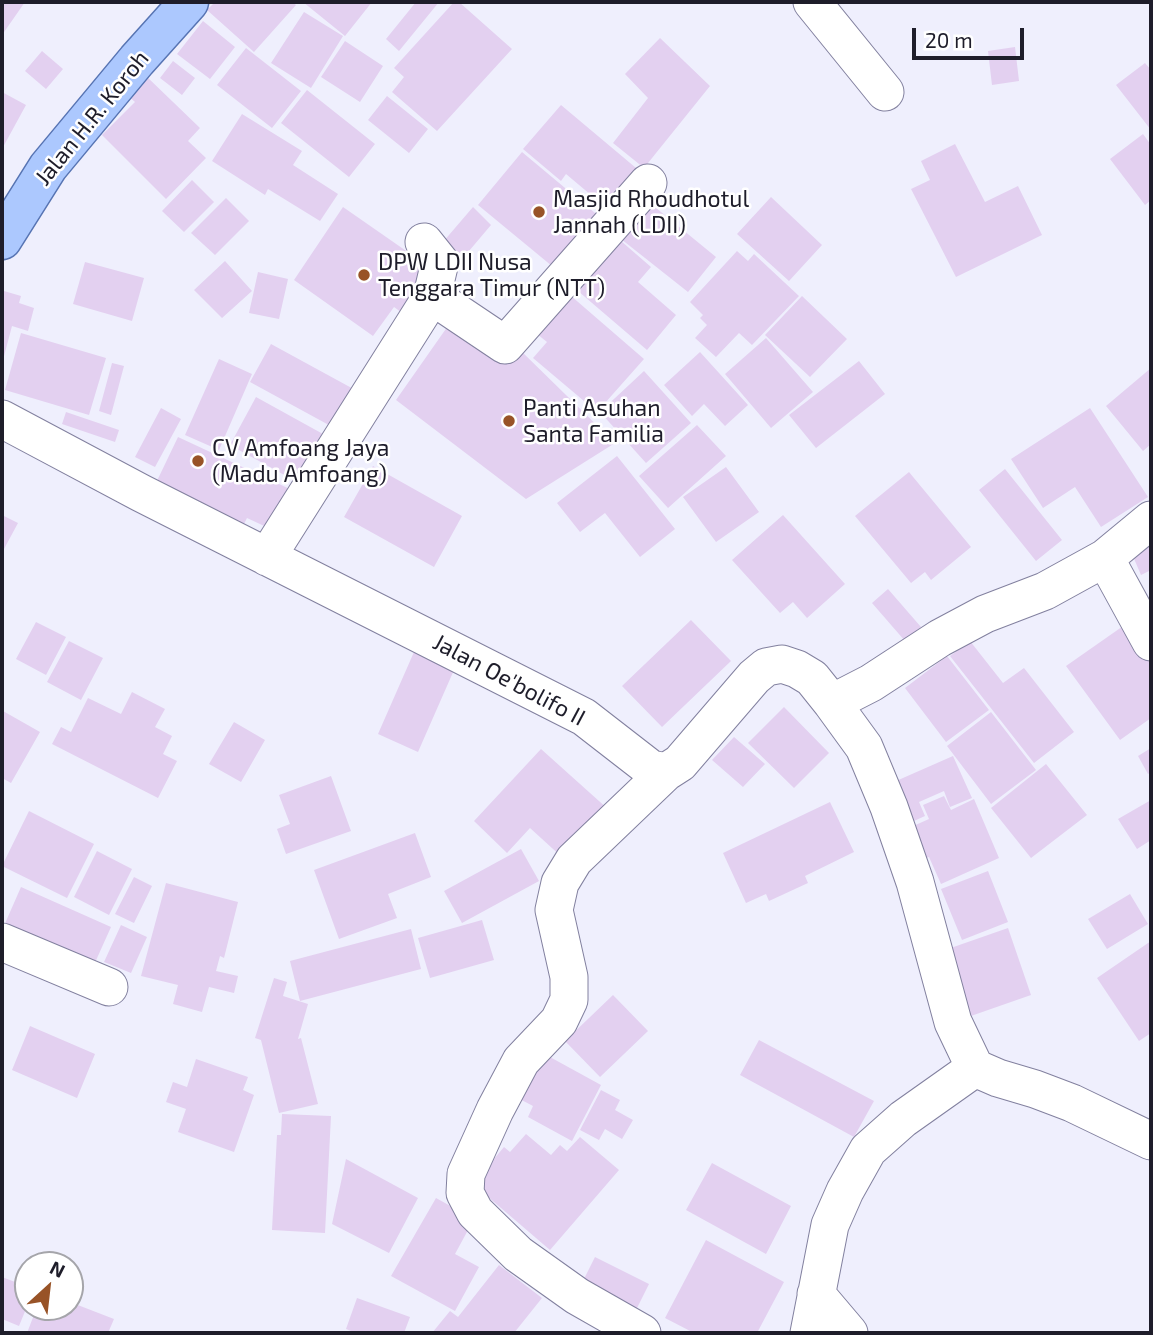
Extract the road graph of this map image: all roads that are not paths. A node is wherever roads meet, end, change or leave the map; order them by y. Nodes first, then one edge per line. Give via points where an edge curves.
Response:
1 (189, 2) edge
2 (812, 2) edge
3 (886, 92) dead end
4 (648, 183) dead end
5 (2, 240) edge
6 (424, 242) dead end
7 (432, 296) junction
8 (2, 419) edge
9 (1151, 520) edge
10 (267, 557) junction
11 (1105, 558) junction
12 (1151, 642) edge
13 (832, 703) junction
14 (666, 772) junction
15 (2, 942) edge
16 (109, 986) dead end
17 (975, 1068) junction
18 (1151, 1141) edge
19 (816, 1294) junction
20 (642, 1333) edge
21 (809, 1333) edge
22 (849, 1333) edge

1 - 5 main road, Jalan H.R. Koroh via 48,167
2 - 3 street
4 - 7 street via 505,345
6 - 7 street via 440,262
7 - 10 street
8 - 10 street, Jalan Oe'bolifo II
9 - 11 street
10 - 14 street, Jalan Oe'bolifo II via 584,717 651,768
11 - 12 street
11 - 13 street via 1045,591 985,614
13 - 14 street via 812,678 797,669 782,664 766,667 680,763
13 - 17 street via 864,747 889,807 915,882 953,1022
14 - 20 street via 574,860 559,883 554,910 569,977 569,1000 558,1021 521,1061 466,1174 465,1193 475,1212 518,1254 577,1296
15 - 16 street
17 - 18 street via 1072,1103
17 - 19 street via 868,1150 830,1225
19 - 21 street
19 - 22 street

